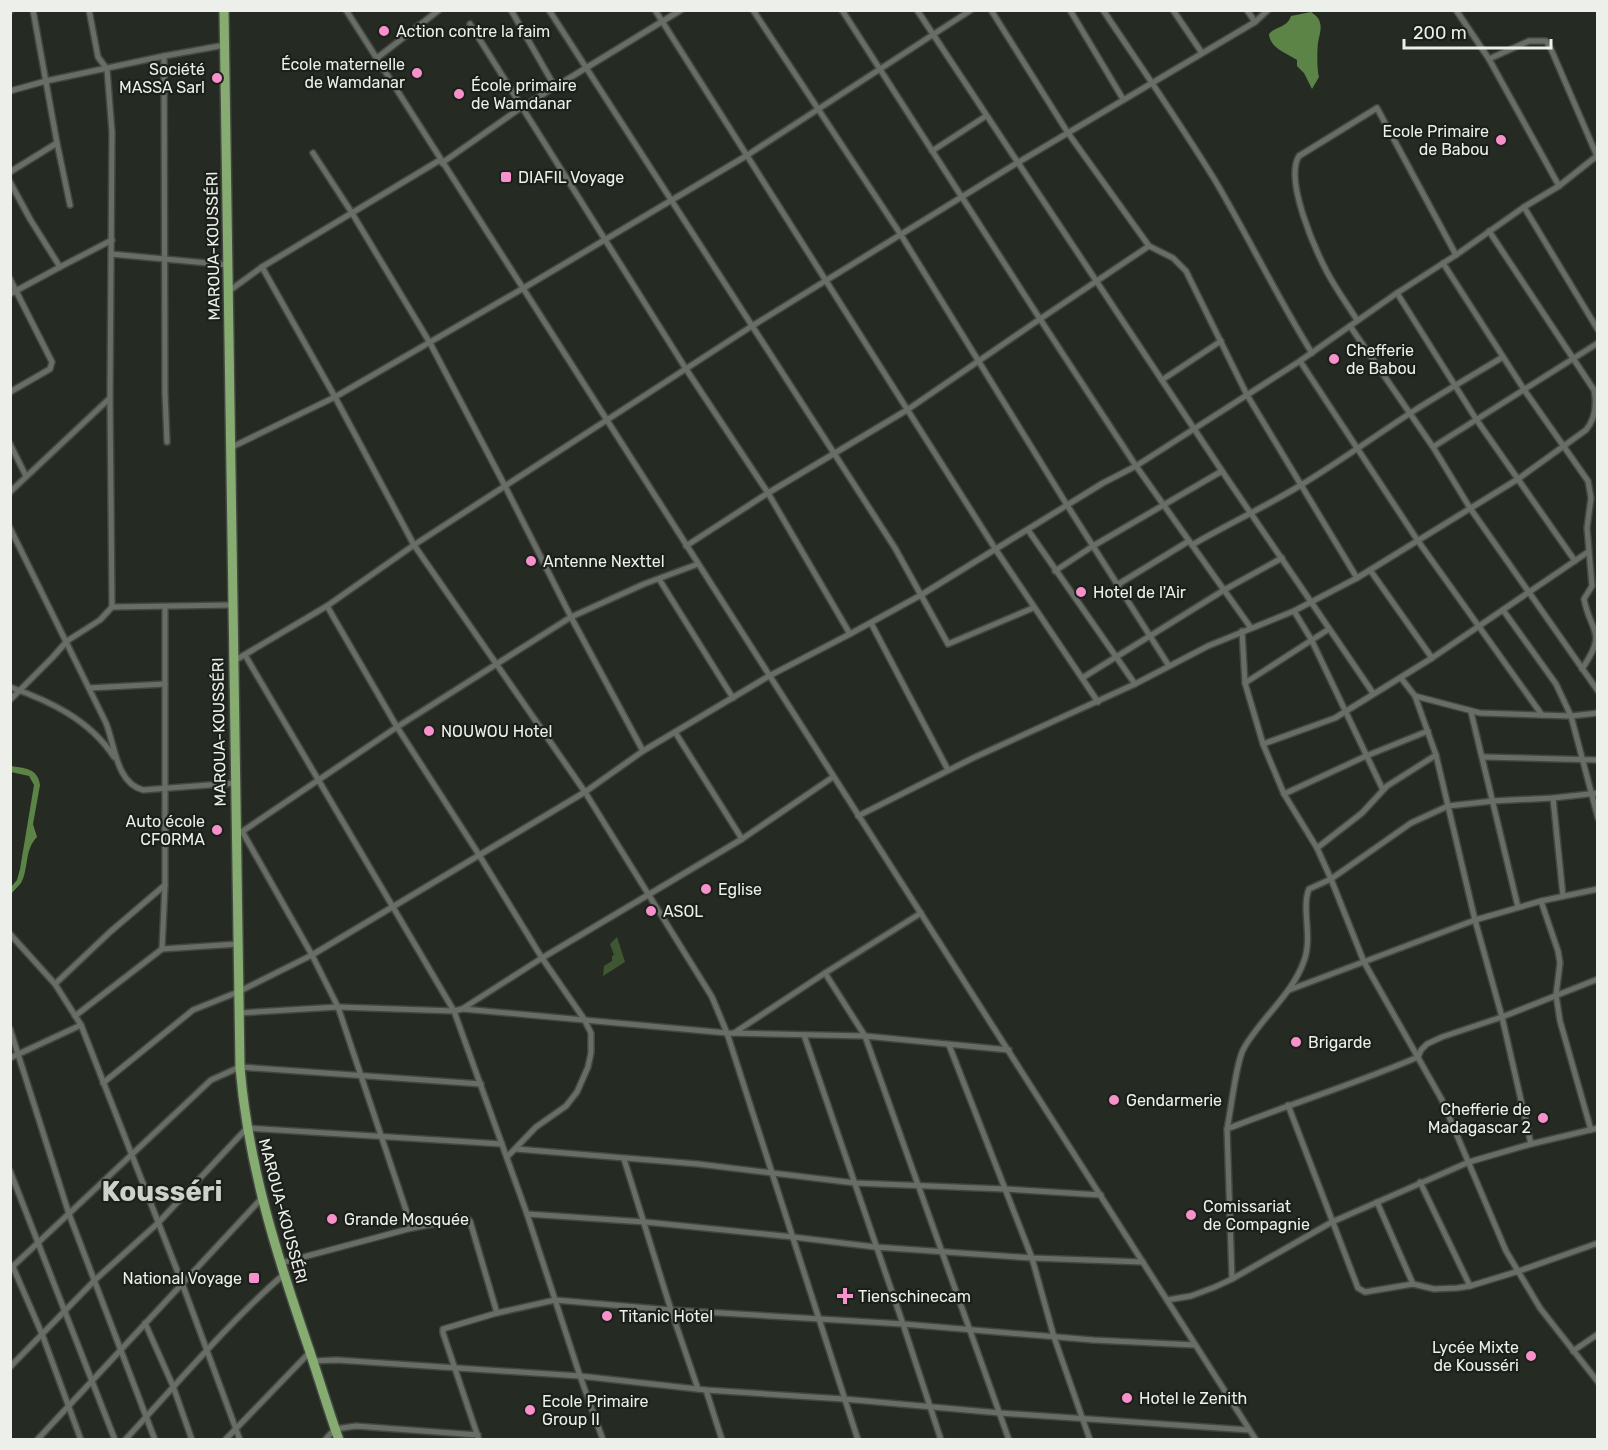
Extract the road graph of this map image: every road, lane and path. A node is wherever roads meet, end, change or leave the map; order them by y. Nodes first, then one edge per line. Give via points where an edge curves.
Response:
1 (33, 10) edge
2 (89, 10) edge
3 (224, 10) edge
4 (346, 10) edge
5 (439, 10) edge
6 (511, 10) edge
7 (549, 10) edge
8 (655, 10) edge
9 (681, 10) edge
10 (753, 10) edge
11 (842, 10) edge
12 (917, 10) edge
13 (971, 10) edge
14 (992, 10) edge
15 (1070, 10) edge
16 (1103, 10) edge
17 (1173, 10) edge
18 (1247, 10) edge
19 (1268, 10) edge
20 (1456, 10) edge
21 (662, 22) junction
22 (1254, 22) junction
23 (470, 24) dead end
24 (933, 35) junction
25 (225, 45) junction
26 (1202, 53) junction
27 (164, 56) junction
28 (377, 58) junction
29 (1489, 59) junction
30 (585, 68) junction
31 (107, 69) junction
32 (880, 69) junction
33 (46, 81) junction
34 (1151, 83) junction
35 (555, 87) junction
36 (10, 91) edge
37 (1123, 99) junction
38 (522, 107) junction
39 (819, 110) junction
40 (986, 116) junction
41 (1068, 133) junction
42 (57, 143) junction
43 (933, 151) junction
44 (313, 153) dead end
45 (1597, 155) edge
46 (746, 156) junction
47 (441, 161) junction
48 (1017, 162) junction
49 (10, 172) edge
50 (10, 182) edge
51 (1559, 186) junction
52 (962, 197) junction
53 (671, 199) junction
54 (70, 205) dead end
55 (1524, 207) junction
56 (352, 213) junction
57 (1489, 231) junction
58 (901, 235) junction
59 (112, 240) junction
60 (604, 240) junction
61 (1149, 246) junction
62 (111, 254) junction
63 (1456, 255) junction
64 (164, 260) junction
65 (1443, 263) junction
66 (228, 265) junction
67 (60, 267) junction
68 (262, 267) junction
69 (10, 279) edge
70 (1096, 280) junction
71 (826, 281) junction
72 (522, 289) junction
73 (229, 291) junction
74 (14, 293) edge
75 (1397, 293) junction
76 (1040, 319) junction
77 (1357, 320) junction
78 (1350, 326) junction
79 (752, 327) junction
80 (1598, 330) edge
81 (1221, 341) junction
82 (430, 343) junction
83 (1598, 343) edge
84 (1312, 353) junction
85 (1503, 357) junction
86 (979, 359) junction
87 (1574, 359) junction
88 (1300, 361) junction
89 (686, 369) junction
90 (1162, 380) junction
91 (1454, 386) junction
92 (1596, 389) edge
93 (1525, 391) junction
94 (10, 392) edge
95 (1247, 395) junction
96 (335, 397) junction
97 (110, 398) junction
98 (907, 410) junction
99 (1410, 414) junction
100 (1476, 419) junction
101 (607, 420) junction
102 (1194, 428) junction
103 (167, 442) dead end
104 (10, 444) edge
105 (1563, 446) junction
106 (230, 447) junction
107 (1433, 447) junction
108 (1358, 450) junction
109 (833, 453) junction
110 (1136, 466) junction
111 (1222, 471) junction
112 (26, 476) junction
113 (1518, 479) junction
114 (505, 486) junction
115 (1300, 486) junction
116 (10, 492) edge
117 (768, 493) junction
118 (1067, 505) junction
119 (1165, 505) junction
120 (1470, 508) junction
121 (1252, 514) junction
122 (10, 528) edge
123 (1028, 530) junction
124 (1418, 541) junction
125 (1190, 543) junction
126 (414, 545) junction
127 (686, 546) junction
128 (1093, 546) junction
129 (996, 550) junction
130 (1588, 552) junction
131 (1282, 558) junction
132 (1575, 561) junction
133 (698, 564) junction
134 (1370, 570) junction
135 (1055, 571) junction
136 (1357, 578) junction
137 (659, 579) junction
138 (1117, 585) junction
139 (1224, 590) junction
140 (1529, 592) junction
141 (921, 595) junction
142 (1311, 602) junction
143 (232, 605) junction
144 (327, 606) junction
145 (165, 607) junction
146 (112, 608) junction
147 (1033, 608) junction
148 (1503, 610) junction
149 (1294, 611) junction
150 (571, 617) junction
151 (871, 623) junction
152 (1480, 626) junction
153 (1251, 628) junction
154 (1329, 629) junction
155 (1242, 631) junction
156 (850, 634) junction
157 (1150, 637) junction
158 (1311, 639) junction
159 (67, 640) junction
160 (244, 655) junction
161 (1116, 658) junction
162 (1432, 658) junction
163 (233, 661) junction
164 (496, 664) junction
165 (1169, 666) junction
166 (1582, 669) junction
167 (769, 676) junction
168 (1082, 678) junction
169 (1401, 678) junction
170 (1245, 683) junction
171 (165, 684) junction
172 (1135, 684) junction
173 (10, 687) edge
174 (89, 688) junction
175 (19, 690) junction
176 (1598, 691) edge
177 (1373, 693) junction
178 (1415, 696) junction
179 (733, 698) junction
180 (10, 700) edge
181 (1098, 702) junction
182 (1345, 710) junction
183 (1471, 712) junction
184 (1598, 713) edge
185 (1542, 715) junction
186 (1571, 716) junction
187 (397, 727) junction
188 (1428, 730) junction
189 (675, 732) junction
190 (1263, 744) junction
191 (643, 751) junction
192 (1436, 755) junction
193 (1366, 756) junction
194 (1483, 757) junction
195 (1583, 760) junction
196 (1598, 760) edge
197 (117, 764) junction
198 (948, 770) junction
199 (833, 777) junction
200 (317, 780) junction
201 (235, 783) junction
202 (164, 788) junction
203 (1383, 790) junction
204 (585, 792) junction
205 (1284, 794) junction
206 (1594, 794) edge
207 (1553, 798) junction
208 (1493, 801) junction
209 (1448, 806) junction
210 (858, 816) junction
211 (1598, 818) edge
212 (239, 834) junction
213 (742, 839) junction
214 (1317, 848) junction
215 (479, 855) junction
216 (1331, 879) junction
217 (165, 885) junction
218 (1598, 889) edge
219 (648, 895) junction
220 (1563, 896) junction
221 (1541, 901) junction
222 (1518, 907) junction
223 (392, 908) junction
224 (921, 913) junction
225 (1475, 920) junction
226 (10, 934) edge
227 (238, 944) junction
228 (162, 949) junction
229 (312, 955) junction
230 (542, 958) junction
231 (1364, 962) junction
232 (825, 973) junction
233 (1598, 979) edge
234 (55, 984) junction
235 (1288, 990) junction
236 (238, 992) junction
237 (1556, 995) junction
238 (338, 1007) junction
239 (462, 1009) junction
240 (454, 1011) junction
241 (237, 1013) junction
242 (75, 1016) junction
243 (1502, 1017) junction
244 (584, 1019) junction
245 (81, 1025) junction
246 (10, 1029) edge
247 (731, 1033) junction
248 (804, 1035) junction
249 (865, 1036) junction
250 (949, 1045) junction
251 (1009, 1050) junction
252 (18, 1054) junction
253 (1418, 1057) junction
254 (10, 1058) edge
255 (240, 1066) junction
256 (361, 1075) junction
257 (103, 1083) junction
258 (482, 1084) junction
259 (1288, 1105) junction
260 (247, 1128) junction
261 (1598, 1128) edge
262 (1227, 1129) junction
263 (1591, 1130) junction
264 (382, 1137) junction
265 (502, 1144) junction
266 (1531, 1144) junction
267 (516, 1149) junction
268 (132, 1156) junction
269 (507, 1157) junction
270 (624, 1159) junction
271 (1469, 1162) junction
272 (11, 1173) edge
273 (772, 1174) junction
274 (1420, 1182) junction
275 (855, 1184) junction
276 (920, 1186) junction
277 (1004, 1189) junction
278 (1101, 1195) junction
279 (261, 1199) junction
280 (1377, 1202) junction
281 (69, 1214) junction
282 (527, 1214) junction
283 (645, 1222) junction
284 (1332, 1222) junction
285 (158, 1223) junction
286 (412, 1228) junction
287 (793, 1236) junction
288 (37, 1242) junction
289 (1598, 1243) edge
290 (875, 1247) junction
291 (943, 1252) junction
292 (1032, 1258) junction
293 (1143, 1262) junction
294 (279, 1263) junction
295 (12, 1268) edge
296 (1519, 1271) junction
297 (283, 1275) junction
298 (1232, 1279) junction
299 (95, 1280) junction
300 (182, 1283) junction
301 (1413, 1284) junction
302 (1470, 1286) junction
303 (555, 1300) junction
304 (1167, 1300) junction
305 (671, 1310) junction
306 (65, 1311) junction
307 (497, 1313) junction
308 (820, 1318) junction
309 (145, 1323) junction
310 (903, 1324) junction
311 (970, 1331) junction
312 (42, 1334) junction
313 (1598, 1334) edge
314 (1054, 1337) junction
315 (1195, 1345) junction
316 (122, 1348) junction
317 (207, 1351) junction
318 (1573, 1351) junction
319 (311, 1356) junction
320 (10, 1367) edge
321 (456, 1368) junction
322 (580, 1376) junction
323 (93, 1381) junction
324 (1598, 1382) edge
325 (173, 1386) junction
326 (698, 1389) junction
327 (706, 1390) junction
328 (844, 1398) junction
329 (69, 1406) junction
330 (929, 1406) junction
331 (1000, 1413) junction
332 (147, 1416) junction
333 (1083, 1417) junction
334 (236, 1428) junction
335 (335, 1429) junction
336 (1249, 1430) junction
337 (478, 1437) edge
338 (37, 1440) edge
339 (81, 1440) edge
340 (115, 1440) edge
341 (125, 1440) edge
342 (155, 1440) edge
343 (192, 1440) edge
344 (225, 1440) edge
345 (240, 1440) edge
346 (325, 1440) edge
347 (339, 1440) edge
348 (603, 1440) edge
349 (722, 1440) edge
350 (858, 1440) edge
351 (941, 1440) edge
352 (1009, 1440) edge
353 (1090, 1440) edge
354 (1256, 1440) edge

1 - 33 street
2 - 31 street via 98,57
3 - 25 highway, MAROUA-KOUSSÉRI
4 - 28 street
5 - 28 street
6 - 35 street
7 - 30 street
8 - 21 street
9 - 21 street
10 - 39 street
11 - 32 street
12 - 24 street
13 - 24 street
14 - 41 street
15 - 37 street
16 - 34 street
17 - 26 street
18 - 22 street
19 - 22 street
20 - 29 street
21 - 30 street
21 - 46 street
22 - 26 street
23 - 38 street
24 - 32 street
24 - 40 street
25 - 27 street
25 - 66 highway, MAROUA-KOUSSÉRI
26 - 34 street
27 - 31 street
27 - 64 street
28 - 47 street
29 - 45 street via 1528,40 1546,41
29 - 51 street
30 - 35 street
30 - 53 street
31 - 33 street
31 - 59 street via 112,132
32 - 39 street
32 - 43 street
33 - 36 street
33 - 42 street
34 - 37 street
34 - 84 street via 1216,182
35 - 38 street
37 - 41 street
38 - 47 street
38 - 60 street
39 - 46 street
39 - 58 street
40 - 43 street
40 - 48 street
41 - 48 street
41 - 61 street
42 - 49 street
42 - 54 street
43 - 52 street
44 - 56 street
45 - 51 street
46 - 53 street
46 - 71 street
47 - 56 street
47 - 72 street
48 - 52 street
48 - 70 street
50 - 67 street
51 - 55 street
52 - 58 street
52 - 76 street
53 - 60 street
53 - 79 street
55 - 57 street
55 - 80 street
56 - 68 street
56 - 82 street
57 - 63 street
57 - 87 street
58 - 71 street
58 - 86 street
59 - 62 street
59 - 67 street
60 - 72 street
60 - 89 street
61 - 70 street
61 - 81 street via 1173,258 1186,271
62 - 64 street
62 - 97 street
63 - 65 street
63 - 77 street via 1377,108 1299,156 1295,183 1311,237
64 - 66 street
64 - 103 street
65 - 75 street
65 - 85 street
66 - 73 highway, MAROUA-KOUSSÉRI
67 - 74 street
68 - 73 street
68 - 96 street
69 - 74 street
70 - 76 street
70 - 90 street
71 - 79 street
71 - 98 street
72 - 82 street
72 - 101 street
73 - 106 highway, MAROUA-KOUSSÉRI
74 - 94 street via 52,362 50,369
75 - 77 street
75 - 91 street
76 - 86 street
76 - 110 street
77 - 78 street
78 - 84 street
78 - 99 street
79 - 89 street
79 - 109 street
81 - 90 street
81 - 95 street
82 - 96 street
82 - 114 street
83 - 87 street
84 - 88 street
85 - 91 street
85 - 93 street
86 - 98 street
86 - 118 street
87 - 92 street
87 - 93 street
88 - 95 street
88 - 108 street
89 - 101 street
89 - 117 street
90 - 102 street
91 - 99 street
91 - 100 street
92 - 105 street via 1591,424
93 - 100 street
93 - 105 street
95 - 102 street
95 - 115 street
96 - 106 street
96 - 126 street
97 - 112 street
97 - 146 street
98 - 109 street
98 - 129 street
99 - 107 street
99 - 108 street
100 - 107 street
100 - 113 street
101 - 114 street
101 - 127 street
102 - 110 street
102 - 111 street
104 - 112 street
105 - 113 street
105 - 130 street via 1588,482
106 - 143 highway, MAROUA-KOUSSÉRI
107 - 120 street
108 - 115 street
108 - 124 street
109 - 117 street
109 - 141 street
110 - 118 street
110 - 119 street
111 - 119 street
111 - 121 street
112 - 116 street
113 - 120 street
113 - 132 street
114 - 126 street
114 - 150 street
115 - 121 street
115 - 136 street
117 - 127 street
117 - 156 street
118 - 123 street
118 - 128 street
119 - 125 street
119 - 128 street
120 - 124 street
120 - 140 street
121 - 125 street
121 - 131 street
122 - 159 street
123 - 129 street
123 - 135 street
124 - 134 street
124 - 152 street
125 - 138 street
125 - 139 street
126 - 144 street
126 - 164 street
127 - 133 street
128 - 135 street
128 - 138 street
129 - 141 street
129 - 147 street
130 - 132 street
130 - 166 street via 1592,586 1584,599 1597,637
131 - 139 street
131 - 142 street
132 - 140 street
133 - 137 street
133 - 167 street
134 - 136 street
134 - 162 street
135 - 161 street
136 - 142 street
137 - 150 street
137 - 179 street
138 - 157 street
139 - 153 street
139 - 157 street
140 - 148 street
140 - 166 street
141 - 147 street via 948,644
141 - 151 street
142 - 149 street
142 - 154 street
143 - 145 street
143 - 163 highway, MAROUA-KOUSSÉRI
144 - 160 street
144 - 187 street
145 - 146 street
145 - 171 street
146 - 159 street
147 - 168 street
148 - 152 street
148 - 186 street via 1556,684
149 - 153 street
149 - 158 street
150 - 164 street
150 - 191 street
151 - 156 street
151 - 198 street
152 - 162 street
152 - 185 street
153 - 155 street
154 - 158 street
154 - 177 street
155 - 165 street
155 - 170 street
156 - 167 street
157 - 161 street
157 - 165 street
158 - 170 street
158 - 182 street
159 - 174 street
159 - 175 street
160 - 163 street
160 - 200 street
161 - 168 street
161 - 172 street
162 - 169 street
163 - 201 highway, MAROUA-KOUSSÉRI
164 - 187 street
164 - 204 street
165 - 172 street
166 - 176 street
167 - 179 street
167 - 199 street
168 - 181 street
169 - 177 street
169 - 178 street
170 - 190 street
171 - 174 street
171 - 202 street
172 - 181 street
173 - 175 street
174 - 197 street via 112,739
175 - 180 street
175 - 197 street via 68,712 104,743
177 - 182 street
178 - 183 street
178 - 188 street
179 - 189 street
181 - 198 street
182 - 190 street via 1328,722
182 - 193 street
183 - 185 street
183 - 194 street
184 - 186 street
185 - 186 street
186 - 195 street
187 - 200 street
187 - 215 street
188 - 192 street
188 - 193 street
189 - 191 street
189 - 213 street
190 - 205 street
191 - 204 street
192 - 203 street
192 - 209 street
193 - 203 street
193 - 205 street
194 - 195 street
194 - 208 street
195 - 196 street
195 - 206 street
197 - 202 street via 139,790
198 - 210 street
199 - 210 street
199 - 213 street
200 - 212 street
200 - 223 street
201 - 202 street
201 - 212 highway, MAROUA-KOUSSÉRI
202 - 217 street
203 - 214 street via 1362,813
204 - 215 street
204 - 219 street
205 - 214 street
206 - 207 street
206 - 211 street
207 - 208 street
207 - 220 street
208 - 209 street
208 - 222 street
209 - 216 street via 1401,829
209 - 225 street
210 - 224 street
212 - 227 highway, MAROUA-KOUSSÉRI
212 - 229 street
213 - 219 street
214 - 216 street
215 - 223 street
215 - 230 street
216 - 231 street
216 - 235 street via 1309,889 1308,945 1304,963
217 - 228 street
217 - 234 street
218 - 220 street
219 - 230 street
219 - 247 street
220 - 221 street
221 - 222 street
221 - 237 street via 1560,963
222 - 225 street
223 - 229 street
223 - 240 street
224 - 232 street
224 - 251 street
225 - 231 street
225 - 243 street
226 - 234 street
227 - 228 street
227 - 236 highway, MAROUA-KOUSSÉRI
228 - 242 street
229 - 236 street
229 - 238 street
230 - 239 street
230 - 244 street
231 - 235 street
231 - 253 street
232 - 247 street
232 - 249 street
233 - 237 street
234 - 242 street
235 - 262 street via 1242,1051
236 - 241 highway, MAROUA-KOUSSÉRI
236 - 257 street via 193,1010
237 - 243 street
237 - 263 street
238 - 240 street
238 - 241 street
238 - 256 street
239 - 240 street
239 - 244 street
240 - 258 street
241 - 255 highway, MAROUA-KOUSSÉRI
242 - 245 street
243 - 253 street via 1427,1044
243 - 266 street
244 - 247 street
244 - 267 street via 592,1042 585,1077 566,1107 536,1127
245 - 252 street
245 - 257 street
246 - 252 street
247 - 248 street
247 - 273 street
248 - 249 street
248 - 275 street
249 - 250 street
249 - 276 street
250 - 251 street
250 - 277 street
251 - 278 street
252 - 254 street
252 - 281 street
253 - 259 street
253 - 271 street
255 - 256 street
255 - 260 highway, MAROUA-KOUSSÉRI
255 - 268 street via 211,1080
256 - 258 street
256 - 264 street
257 - 268 street
258 - 265 street
259 - 262 street
259 - 284 street
260 - 264 street
260 - 279 highway, MAROUA-KOUSSÉRI
260 - 285 street
261 - 263 street
262 - 298 street
263 - 266 street
264 - 265 street
264 - 286 street
265 - 269 street
266 - 271 street
267 - 269 street
267 - 270 street
268 - 281 street
268 - 285 street
269 - 282 street
270 - 273 street
270 - 283 street
271 - 274 street
271 - 296 street via 1496,1229
272 - 288 street
273 - 275 street
273 - 287 street
274 - 280 street
274 - 302 street
275 - 276 street
275 - 290 street
276 - 277 street
276 - 291 street
277 - 278 street
277 - 292 street
278 - 293 street
279 - 294 highway, MAROUA-KOUSSÉRI
279 - 300 street
280 - 284 street
280 - 301 street
281 - 288 street
281 - 299 street
282 - 283 street
282 - 303 street
283 - 287 street
283 - 305 street
284 - 298 street
284 - 301 street via 1361,1291
285 - 299 street
285 - 300 street
286 - 294 street
286 - 307 street via 469,1219
287 - 290 street
287 - 308 street
288 - 295 street
288 - 306 street
289 - 296 street
290 - 291 street
290 - 310 street
291 - 292 street
291 - 311 street
292 - 293 street
292 - 314 street
293 - 304 street
294 - 297 highway, MAROUA-KOUSSÉRI
295 - 312 street
296 - 302 street
296 - 318 street via 1540,1308
297 - 317 street
297 - 319 highway, MAROUA-KOUSSÉRI
298 - 304 street via 1191,1296
299 - 306 street
299 - 316 street
300 - 309 street
300 - 317 street
301 - 302 street via 1434,1289
303 - 305 street
303 - 307 street
303 - 322 street
304 - 315 street
305 - 308 street
305 - 326 street
306 - 312 street
306 - 323 street
307 - 321 street via 443,1329
308 - 310 street
308 - 328 street
309 - 316 street
309 - 325 street
310 - 311 street
310 - 330 street
311 - 314 street
311 - 331 street
312 - 320 street
312 - 329 street
313 - 318 street
314 - 315 street
314 - 333 street
315 - 336 street
316 - 323 street
316 - 332 street
317 - 325 street
317 - 334 street
318 - 324 street
319 - 321 street
319 - 334 street
319 - 335 highway, MAROUA-KOUSSÉRI
321 - 322 street
321 - 337 street
322 - 326 street
322 - 348 street
323 - 329 street
323 - 340 street
325 - 332 street
325 - 343 street
326 - 327 street
327 - 328 street
327 - 349 street
328 - 330 street
328 - 350 street
329 - 338 street
329 - 339 street
330 - 331 street
330 - 351 street
331 - 333 street
331 - 352 street
332 - 341 street
332 - 342 street
333 - 336 street
333 - 353 street
334 - 344 street
334 - 345 street
335 - 337 street via 356,1426
335 - 346 street
335 - 347 highway, MAROUA-KOUSSÉRI
336 - 354 street

